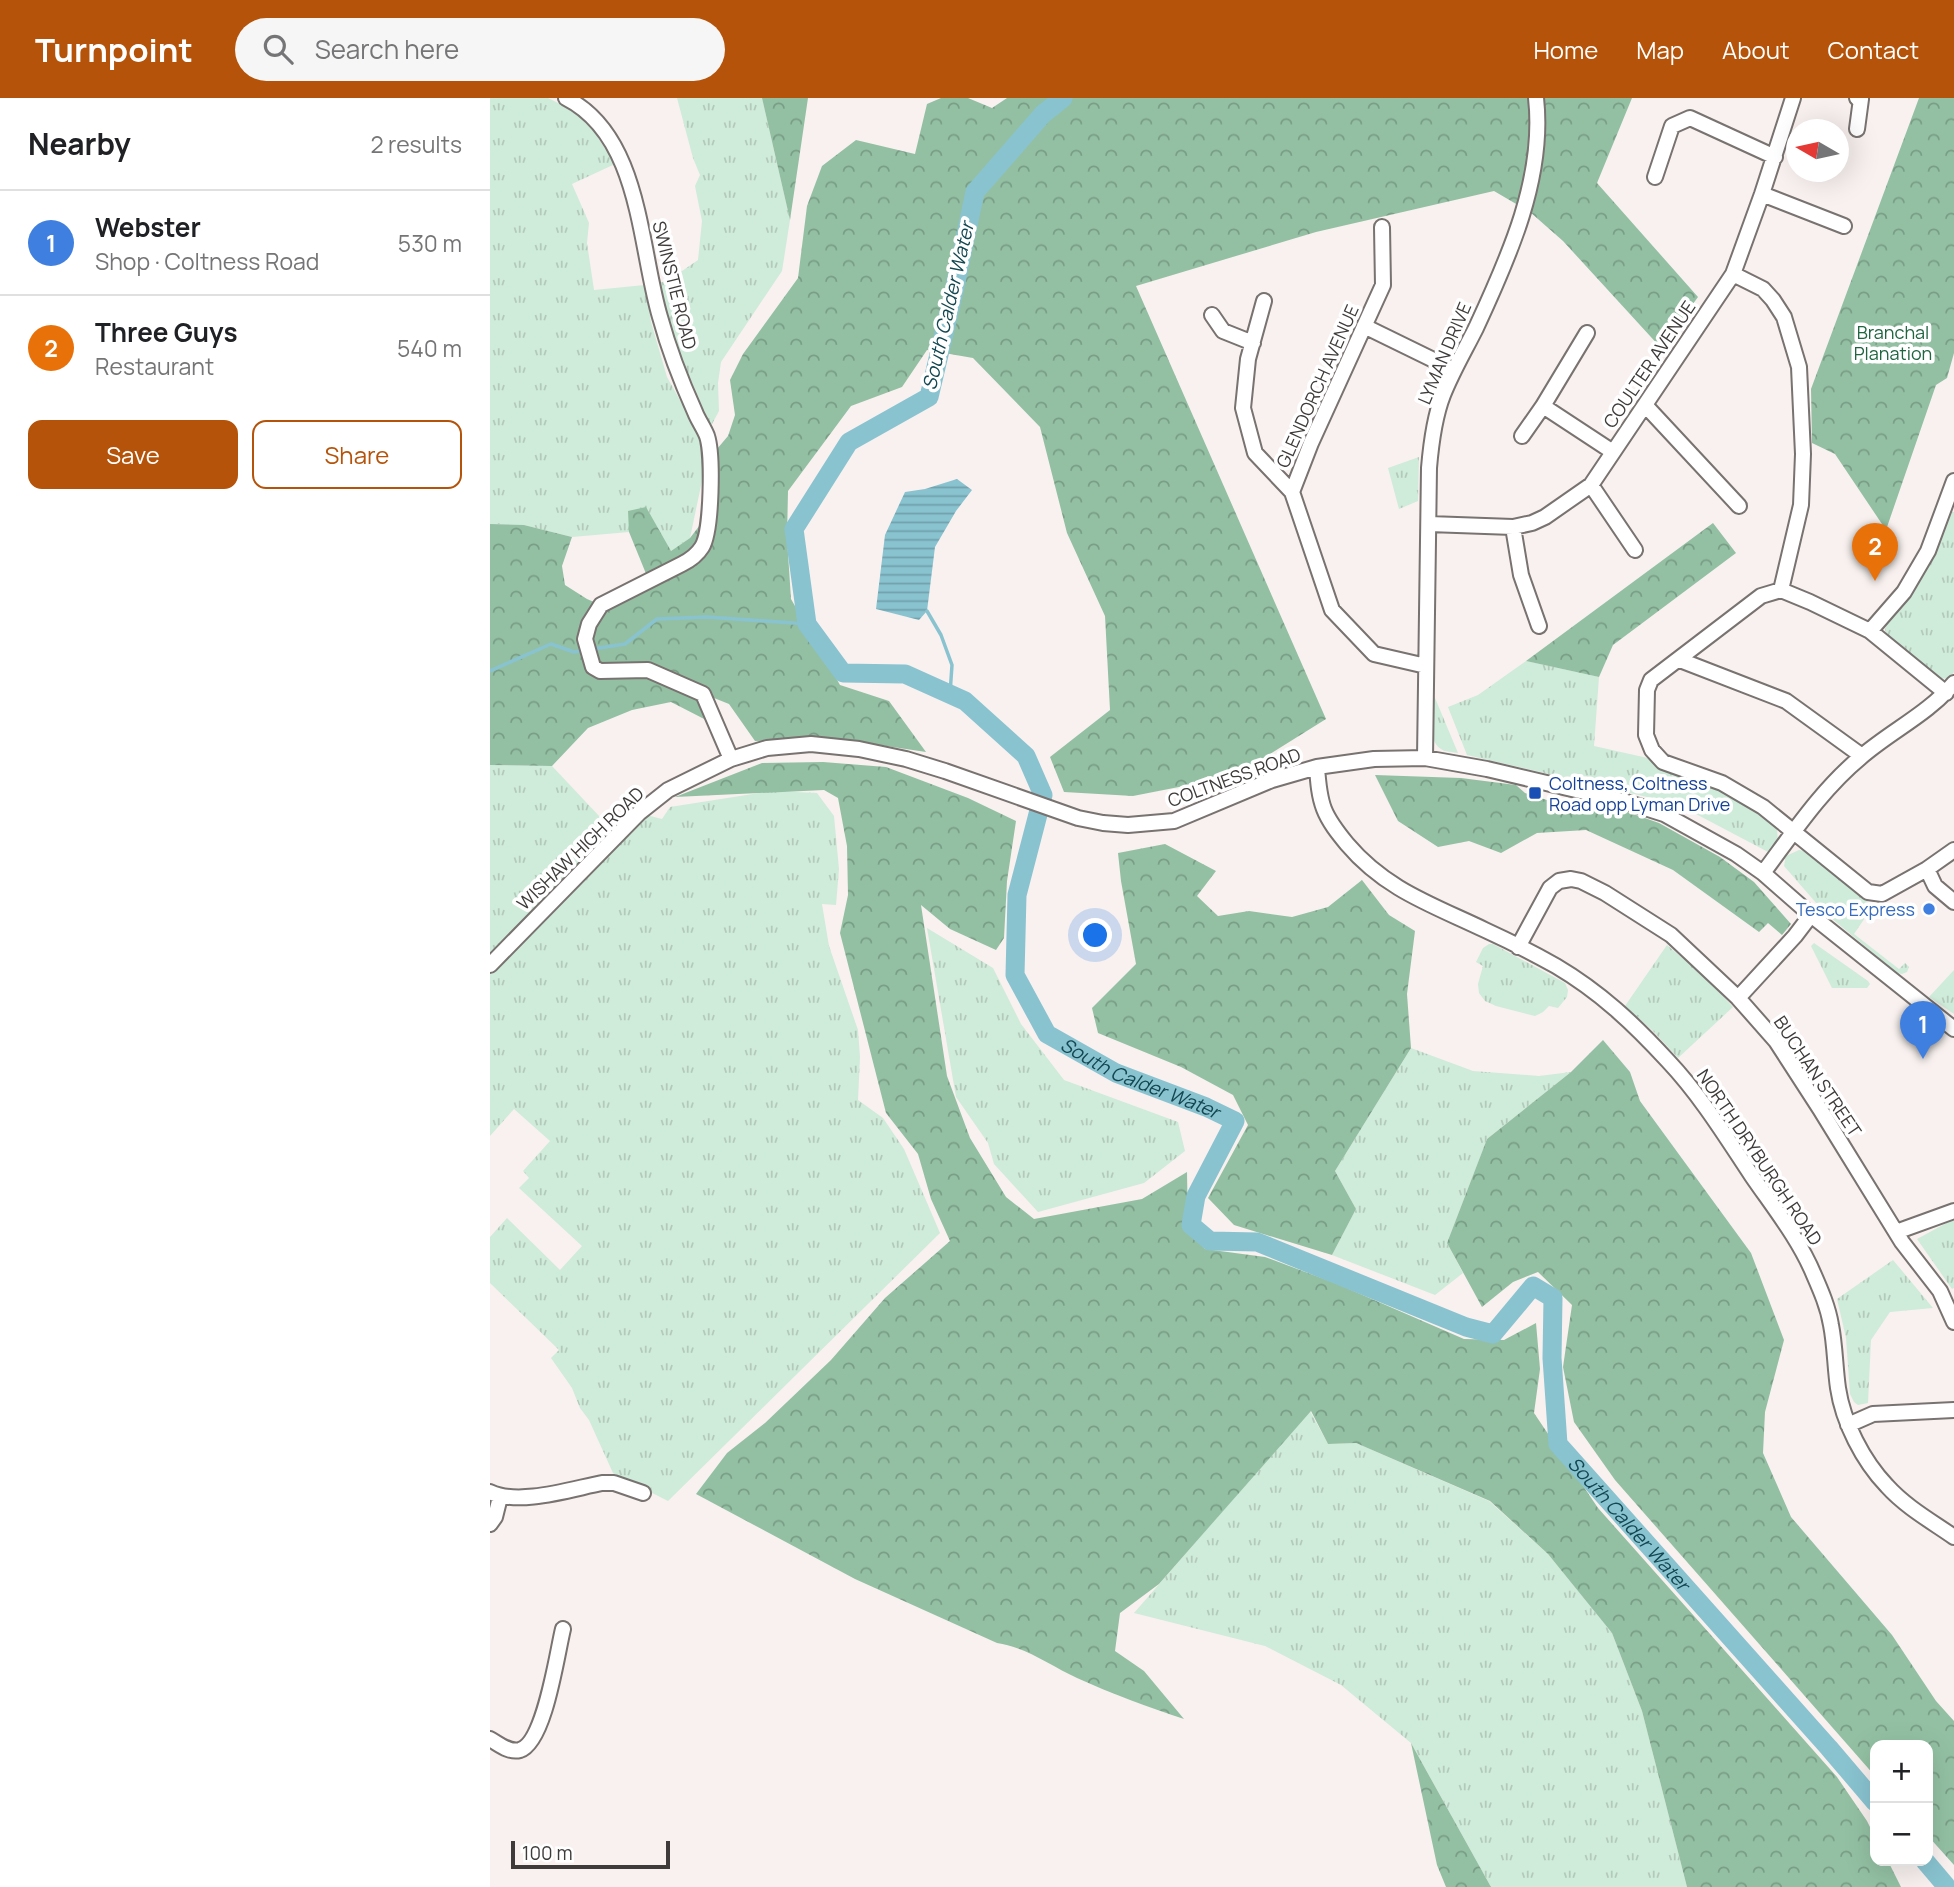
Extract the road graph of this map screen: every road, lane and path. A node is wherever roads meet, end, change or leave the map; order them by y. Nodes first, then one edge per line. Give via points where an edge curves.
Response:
1 (566, 98) edge
2 (1536, 98) edge
3 (1793, 98) edge
4 (1857, 98) edge
5 (1857, 129) dead end
6 (1775, 157) junction
7 (1655, 177) dead end
8 (1762, 194) junction
9 (1844, 226) dead end
10 (1382, 227) dead end
11 (1733, 274) junction
12 (1264, 301) dead end
13 (1212, 314) dead end
14 (1364, 326) junction
15 (1587, 333) dead end
16 (1253, 343) junction
17 (1454, 370) junction
18 (1644, 405) junction
19 (1543, 406) junction
20 (1522, 436) dead end
21 (1613, 452) junction
22 (1954, 481) edge
23 (1591, 485) junction
24 (1292, 492) junction
25 (1739, 506) dead end
26 (1429, 524) junction
27 (1513, 527) junction
28 (1635, 550) dead end
29 (1781, 590) junction
30 (1539, 626) dead end
31 (1870, 631) junction
32 (1680, 660) junction
33 (1426, 666) junction
34 (1950, 688) edge
35 (1862, 756) junction
36 (1425, 758) junction
37 (731, 759) junction
38 (1317, 768) junction
39 (1029, 802) joint
40 (1793, 834) junction
41 (1954, 850) edge
42 (1927, 869) junction
43 (1763, 873) junction
44 (1954, 902) edge
45 (1811, 915) junction
46 (1518, 947) junction
47 (490, 965) edge
48 (1738, 998) junction
49 (1954, 1028) edge
50 (1954, 1212) edge
51 (1896, 1232) junction
52 (1954, 1322) edge
53 (1954, 1410) edge
54 (1848, 1424) junction
55 (643, 1493) dead end
56 (495, 1494) edge
57 (490, 1524) edge
58 (1954, 1537) edge
59 (563, 1629) dead end
60 (490, 1739) edge

1 - 37 street, SWINSTIE ROAD via 597,121 628,174 670,354 708,437 711,481 702,547 682,564 601,605 589,624 588,650 593,667 600,671 648,670 703,694
2 - 17 street, LYMAN DRIVE via 1535,162 1525,211
3 - 6 street, COULTER AVENUE
4 - 5 street via 1861,99
6 - 7 street via 1690,118 1672,126
6 - 8 street, COULTER AVENUE
8 - 9 street
8 - 11 street, COULTER AVENUE
10 - 14 street, GLENDORCH AVENUE via 1383,285
11 - 18 street, COULTER AVENUE
11 - 29 street via 1763,289 1773,300 1784,317 1799,367 1801,505
12 - 16 street
13 - 16 street via 1223,331
14 - 17 street
14 - 24 street, GLENDORCH AVENUE
15 - 19 street
16 - 24 street via 1243,408 1255,453
17 - 26 street, LYMAN DRIVE via 1431,439
18 - 21 street, COULTER AVENUE
18 - 25 street
19 - 20 street
19 - 21 street
21 - 23 street, COULTER AVENUE
22 - 31 street via 1928,551 1904,592
23 - 27 street, COULTER AVENUE via 1545,517
23 - 28 street
24 - 33 street, GLENDORCH AVENUE via 1332,610 1374,654
26 - 27 street, COULTER AVENUE
26 - 33 street, LYMAN DRIVE
27 - 30 street via 1521,575
29 - 31 street
29 - 32 street via 1761,596
31 - 34 street
32 - 35 street via 1787,701
32 - 40 street via 1651,680 1647,690 1646,735 1652,750 1663,761 1722,783 1763,807
33 - 36 street, LYMAN DRIVE
34 - 35 street
35 - 40 street via 1834,782
36 - 38 street, COLTNESS ROAD via 1374,759
36 - 43 street, COLTNESS ROAD via 1664,814
37 - 39 street, WISHAW HIGH ROAD via 767,748 811,744 859,749 906,759
37 - 47 street, WISHAW HIGH ROAD via 668,790 639,813
38 - 39 street, COLTNESS ROAD via 1272,780 1174,821 1103,823
38 - 46 street, NORTH DRYBURGH ROAD via 1319,793 1330,822 1372,869 1393,886
40 - 42 street via 1868,892 1882,894
40 - 43 street
41 - 42 street
42 - 44 street via 1936,886
43 - 45 street, COLTNESS ROAD
45 - 48 street
45 - 49 street, COLTNESS ROAD
46 - 48 street, BUCHAN STREET via 1550,888 1559,881 1581,881 1671,935
46 - 54 street, NORTH DRYBURGH ROAD via 1607,1000 1695,1092 1799,1244 1813,1272 1831,1323
48 - 51 street, BUCHAN STREET via 1776,1041
50 - 51 street
51 - 52 street, BUCHAN STREET via 1940,1291
53 - 54 street via 1873,1414
54 - 58 street, NORTH DRYBURGH ROAD via 1886,1486
55 - 56 street via 602,1483 525,1497
56 - 57 street via 495,1517
59 - 60 street via 548,1698 533,1739 515,1751

